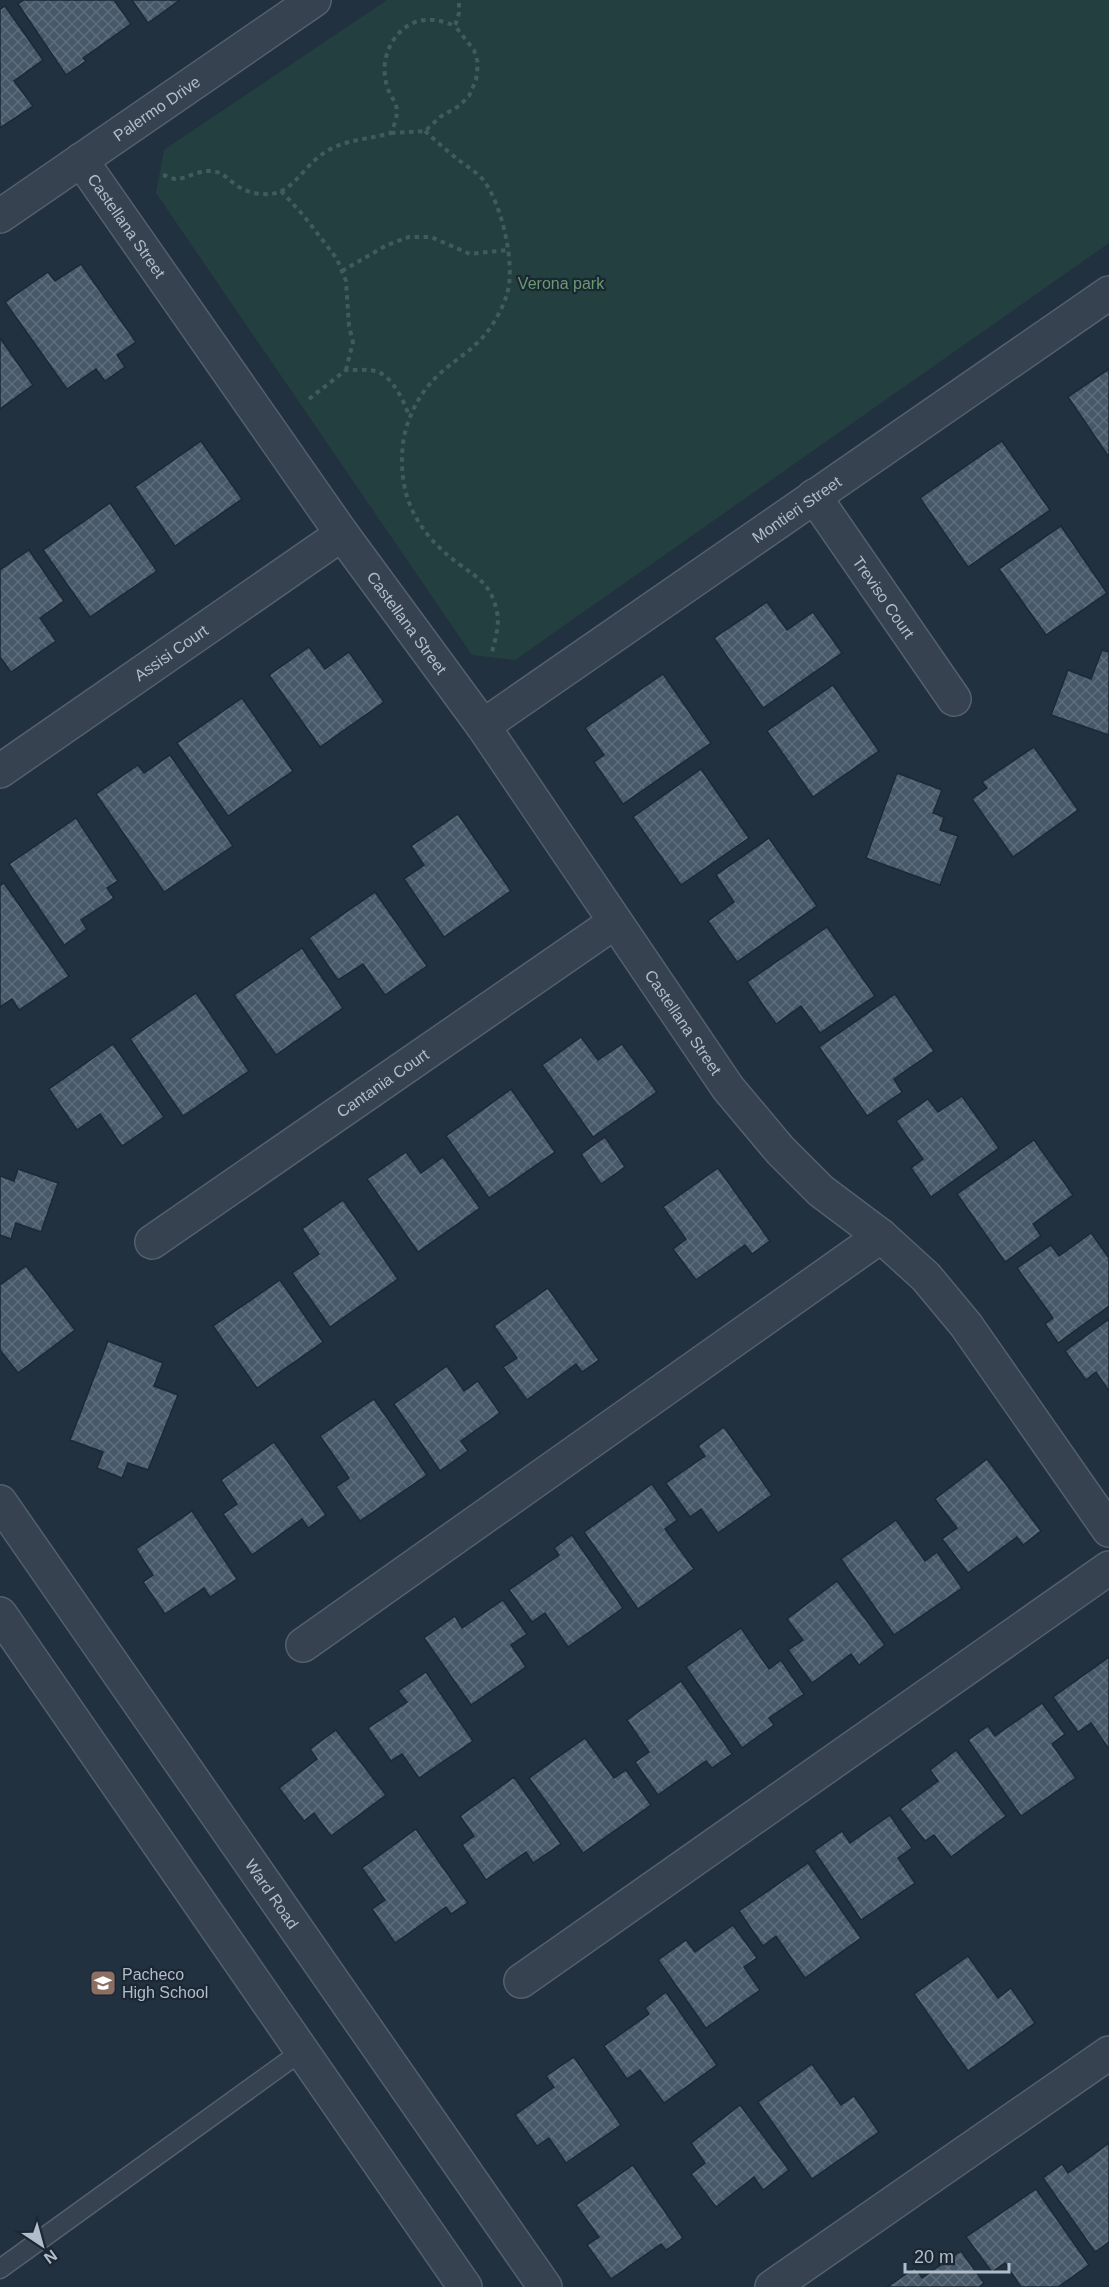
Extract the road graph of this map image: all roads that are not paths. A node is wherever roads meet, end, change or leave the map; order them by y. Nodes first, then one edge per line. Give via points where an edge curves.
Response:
1 (314, 0) edge
2 (81, 160) junction
3 (0, 216) edge
4 (1109, 293) edge
5 (814, 496) junction
6 (342, 534) junction
7 (954, 699) dead end
8 (483, 726) junction
9 (0, 771) edge
10 (615, 922) junction
11 (881, 1236) junction
12 (152, 1242) dead end
13 (0, 1502) edge
14 (1109, 1530) edge
15 (1109, 1568) edge
16 (0, 1614) edge
17 (303, 1645) dead end
18 (521, 1981) dead end
19 (302, 2051) junction
20 (1109, 2053) edge
21 (0, 2269) edge
22 (465, 2287) edge
23 (545, 2287) edge
24 (772, 2287) edge

1 - 2 street, Palermo Drive
2 - 3 street, Palermo Drive
2 - 6 street, Castellana Street
4 - 5 street, Montieri Street
5 - 7 street, Treviso Court
5 - 8 street, Montieri Street
6 - 8 street, Castellana Street
6 - 9 street, Assisi Court
8 - 10 street, Castellana Street
10 - 11 street, Castellana Street via 728,1088 780,1150 821,1191
10 - 12 street, Cantania Court
11 - 14 street, Castellana Street via 926,1277 966,1325
11 - 17 street
13 - 23 street, Ward Road
15 - 18 street
16 - 19 street
19 - 21 lane
19 - 22 street
20 - 24 street

